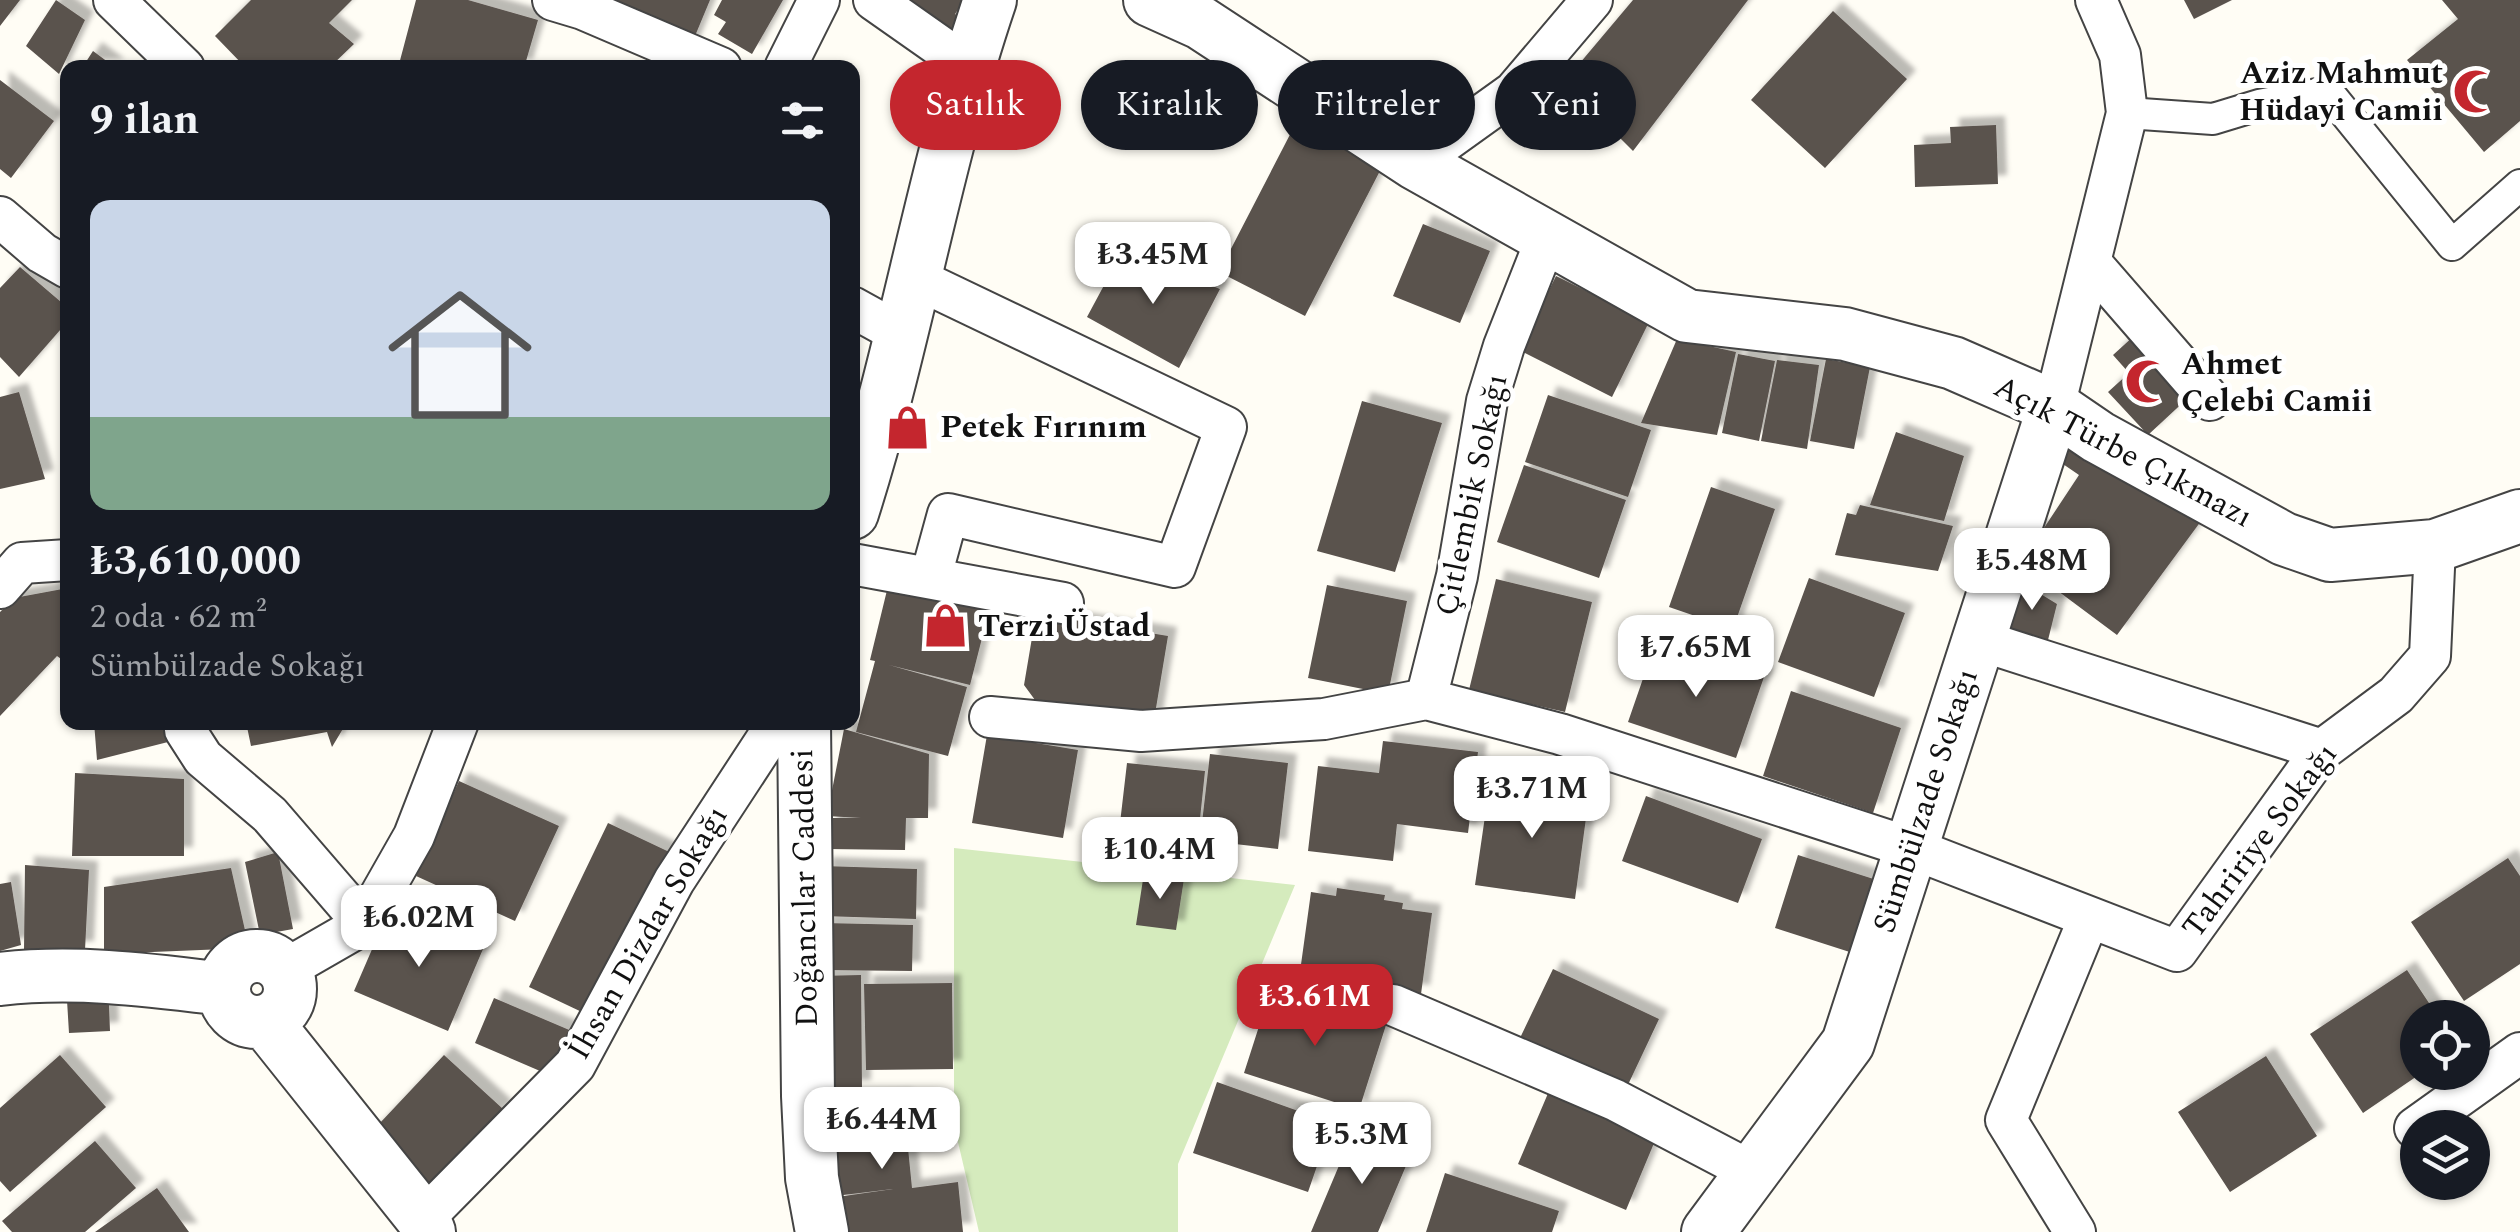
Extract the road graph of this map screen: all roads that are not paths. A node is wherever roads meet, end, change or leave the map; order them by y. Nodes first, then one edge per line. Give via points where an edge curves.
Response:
1 (114, 0) edge
2 (819, 0) edge
3 (874, 0) edge
4 (990, 0) edge
5 (1150, 0) edge
6 (1592, 0) edge
7 (2096, 0) edge
8 (574, 3) edge
9 (176, 60) edge
10 (702, 60) edge
11 (789, 60) edge
12 (959, 60) edge
13 (970, 60) edge
14 (2127, 113) junction
15 (947, 150) edge
16 (1415, 162) junction
17 (2520, 185) edge
18 (0, 217) edge
19 (1547, 237) junction
20 (2090, 262) junction
21 (60, 263) edge
22 (916, 279) junction
23 (860, 311) edge
24 (901, 334) junction
25 (2210, 400) dead end
26 (2054, 407) junction
27 (865, 438) edge
28 (860, 467) edge
29 (2520, 516) edge
30 (2435, 546) junction
31 (60, 561) edge
32 (860, 565) edge
33 (931, 576) junction
34 (0, 588) edge
35 (1064, 604) dead end
36 (1979, 640) junction
37 (1426, 699) junction
38 (990, 717) dead end
39 (185, 730) edge
40 (455, 730) edge
41 (773, 730) edge
42 (804, 730) edge
43 (2322, 750) junction
44 (1911, 848) junction
45 (2089, 918) junction
46 (364, 924) junction
47 (284, 970) junction
48 (0, 979) edge
49 (224, 989) junction
50 (1394, 1005) dead end
51 (265, 1020) junction
52 (2520, 1053) edge
53 (2440, 1110) edge
54 (1754, 1173) junction
55 (426, 1226) edge
56 (822, 1232) edge
57 (1708, 1232) edge
58 (2074, 1232) edge

1 - 9 street
2 - 11 street
3 - 12 street
4 - 13 street
5 - 16 street, Açık Türbe Çıkmazı via 1201,22
6 - 16 street via 1514,92
7 - 14 street via 2120,56
8 - 10 street
14 - 17 street via 2213,120 2328,92 2452,245
14 - 20 street
15 - 22 street
16 - 19 street, Açık Türbe Çıkmazı
18 - 21 street
19 - 26 street, Açık Türbe Çıkmazı via 1688,316 1844,334 1953,363
19 - 37 street, Çitlembik Sokağı via 1487,401
20 - 25 street
20 - 26 street
22 - 24 street
22 - 33 street via 1226,427 1175,567 948,514
23 - 24 street
24 - 27 street
26 - 30 street, Açık Türbe Çıkmazı via 2284,539 2330,555
26 - 36 street, Sümbülzade Sokağı
27 - 28 street
29 - 30 street, Açık Türbe Çıkmazı
30 - 43 street, Tahririye Sokağı via 2430,656 2396,695
31 - 34 street via 22,563
32 - 33 street
33 - 35 street
36 - 43 street
36 - 44 street, Sümbülzade Sokağı
37 - 38 street via 1324,719 1141,731
37 - 44 street, Tahririye Sokağı via 1560,734
39 - 46 street via 203,758 270,815
40 - 46 street via 414,836
41 - 55 street, İhsan Dizdar Sokağı via 674,881 574,1065
42 - 56 street, Doğancılar Caddesi via 808,1096
43 - 45 street, Tahririye Sokağı via 2177,952
44 - 45 street, Tahririye Sokağı
44 - 54 street, Sümbülzade Sokağı via 1848,1042
45 - 58 street via 2006,1120
46 - 47 street
47 - 49 street via 268,958 247,957 231,970
47 - 51 street via 288,1001
48 - 49 street via 132,978
49 - 51 street via 237,1014
50 - 54 street via 1615,1100
51 - 55 street
52 - 53 street
54 - 57 street, Sümbülzade Sokağı

